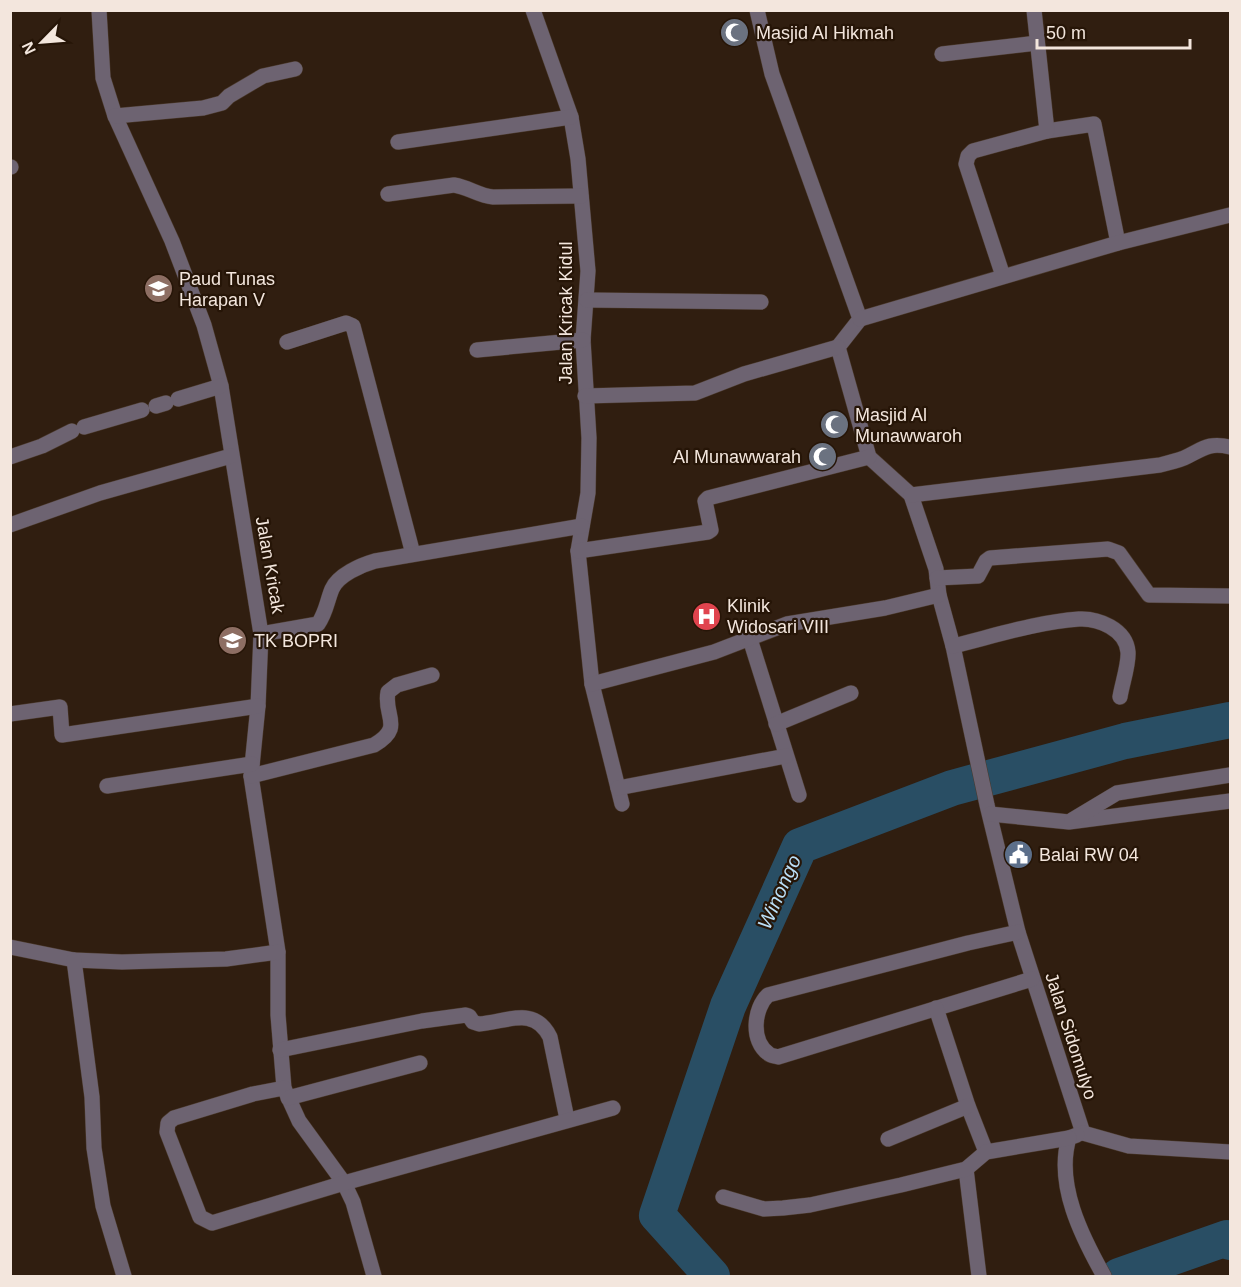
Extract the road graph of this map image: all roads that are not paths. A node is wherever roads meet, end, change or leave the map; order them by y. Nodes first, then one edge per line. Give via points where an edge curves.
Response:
1 (99, 10) edge
2 (533, 10) edge
3 (757, 10) edge
4 (1034, 10) edge
5 (1037, 43) junction
6 (942, 54) dead end
7 (295, 69) dead end
8 (115, 116) junction
9 (571, 117) junction
10 (1047, 131) junction
11 (398, 141) dead end
12 (388, 195) dead end
13 (581, 196) junction
14 (1230, 215) edge
15 (1118, 243) junction
16 (1003, 276) junction
17 (587, 300) junction
18 (761, 302) dead end
19 (860, 319) junction
20 (583, 340) junction
21 (287, 342) dead end
22 (838, 347) junction
23 (477, 350) dead end
24 (221, 386) junction
25 (585, 396) junction
26 (1230, 447) edge
27 (231, 456) junction
28 (10, 457) edge
29 (869, 458) junction
30 (911, 495) junction
31 (10, 525) edge
32 (582, 526) junction
33 (578, 551) junction
34 (413, 554) junction
35 (937, 578) junction
36 (939, 595) junction
37 (1230, 596) edge
38 (261, 634) junction
39 (750, 639) junction
40 (953, 646) junction
41 (432, 675) dead end
42 (592, 684) junction
43 (851, 693) dead end
44 (1120, 697) dead end
45 (258, 706) junction
46 (10, 714) edge
47 (776, 724) junction
48 (786, 756) junction
49 (251, 770) junction
50 (1230, 775) edge
51 (107, 786) dead end
52 (618, 788) junction
53 (799, 795) dead end
54 (1230, 801) edge
55 (622, 804) dead end
56 (989, 810) junction
57 (1069, 822) junction
58 (1018, 932) junction
59 (10, 947) edge
60 (278, 952) junction
61 (74, 960) junction
62 (1032, 979) junction
63 (936, 1008) junction
64 (280, 1050) junction
65 (420, 1063) dead end
66 (286, 1093) junction
67 (968, 1106) junction
68 (613, 1108) dead end
69 (567, 1119) junction
70 (1076, 1136) junction
71 (888, 1139) dead end
72 (986, 1152) junction
73 (1230, 1152) edge
74 (966, 1169) junction
75 (344, 1183) junction
76 (723, 1197) dead end
77 (124, 1276) edge
78 (374, 1276) edge
79 (979, 1276) edge
80 (1104, 1276) edge

1 - 8 street, Jalan Kricak via 103,78
2 - 9 street, Jalan Kricak Kidul
3 - 19 street via 772,74
4 - 5 street
5 - 6 street
5 - 10 street
7 - 8 street via 263,76 222,103 203,108
8 - 24 street, Jalan Kricak via 172,241 204,325
9 - 11 street
9 - 13 street, Jalan Kricak Kidul
10 - 15 street via 1094,124
10 - 16 street via 973,151 966,160
12 - 13 street via 454,185 493,197
13 - 17 street, Jalan Kricak Kidul
14 - 15 street
15 - 16 street
16 - 19 street
17 - 18 street
17 - 20 street, Jalan Kricak Kidul
19 - 22 street
20 - 23 street
20 - 25 street, Jalan Kricak Kidul
21 - 34 street via 346,323 353,326
22 - 25 street via 744,374 695,393
22 - 29 street
24 - 27 street, Jalan Kricak
24 - 28 street via 78,429
25 - 32 street, Jalan Kricak Kidul via 588,493
26 - 30 street via 1206,446 1160,465
27 - 31 street via 100,493
27 - 38 street, Jalan Kricak
29 - 30 street
29 - 33 street via 706,499 711,527 708,532
30 - 35 street, Jalan Sidomulyo
32 - 33 street, Jalan Kricak Kidul
32 - 34 street
33 - 42 street, Jalan Kricak Kidul
34 - 38 street via 364,564 339,580 318,624
35 - 36 street, Jalan Sidomulyo
35 - 37 street via 978,576 990,558 1108,549 1125,560 1149,596
36 - 39 street via 788,624
36 - 40 street, Jalan Sidomulyo
38 - 45 street, Jalan Kricak
39 - 42 street
39 - 47 street
40 - 44 street via 1081,619 1109,625 1123,639 1128,652
40 - 56 street, Jalan Sidomulyo
41 - 49 street via 397,685 388,692 392,727 374,745
42 - 52 street, Jalan Kricak Kidul
43 - 47 street
45 - 46 street via 62,735 60,707
45 - 49 street, Jalan Kricak
47 - 48 street
48 - 52 street
48 - 53 street
49 - 51 street
49 - 60 street, Jalan Kricak
50 - 57 street via 1117,793
52 - 55 street, Jalan Kricak Kidul
54 - 57 street
56 - 57 street
56 - 58 street, Jalan Sidomulyo
58 - 62 street, Jalan Sidomulyo
58 - 63 street via 775,992 762,1001 756,1022 759,1042 768,1054 778,1057
59 - 61 street
60 - 61 street via 226,958
60 - 64 street, Jalan Kricak
61 - 77 street via 103,1206
62 - 63 street
62 - 70 street, Jalan Sidomulyo
63 - 67 street
64 - 66 street, Jalan Kricak
64 - 69 street via 466,1015 475,1024 535,1019 550,1037
65 - 66 street
66 - 75 street via 299,1122
66 - 75 street via 226,1101 168,1123 167,1132 200,1217 212,1223
67 - 71 street
67 - 72 street
68 - 69 street
69 - 75 street
70 - 72 street
70 - 73 street via 1129,1146
70 - 80 street via 1065,1154 1070,1197 1088,1247
72 - 74 street
74 - 76 street via 810,1205 764,1209
74 - 79 street
75 - 78 street

